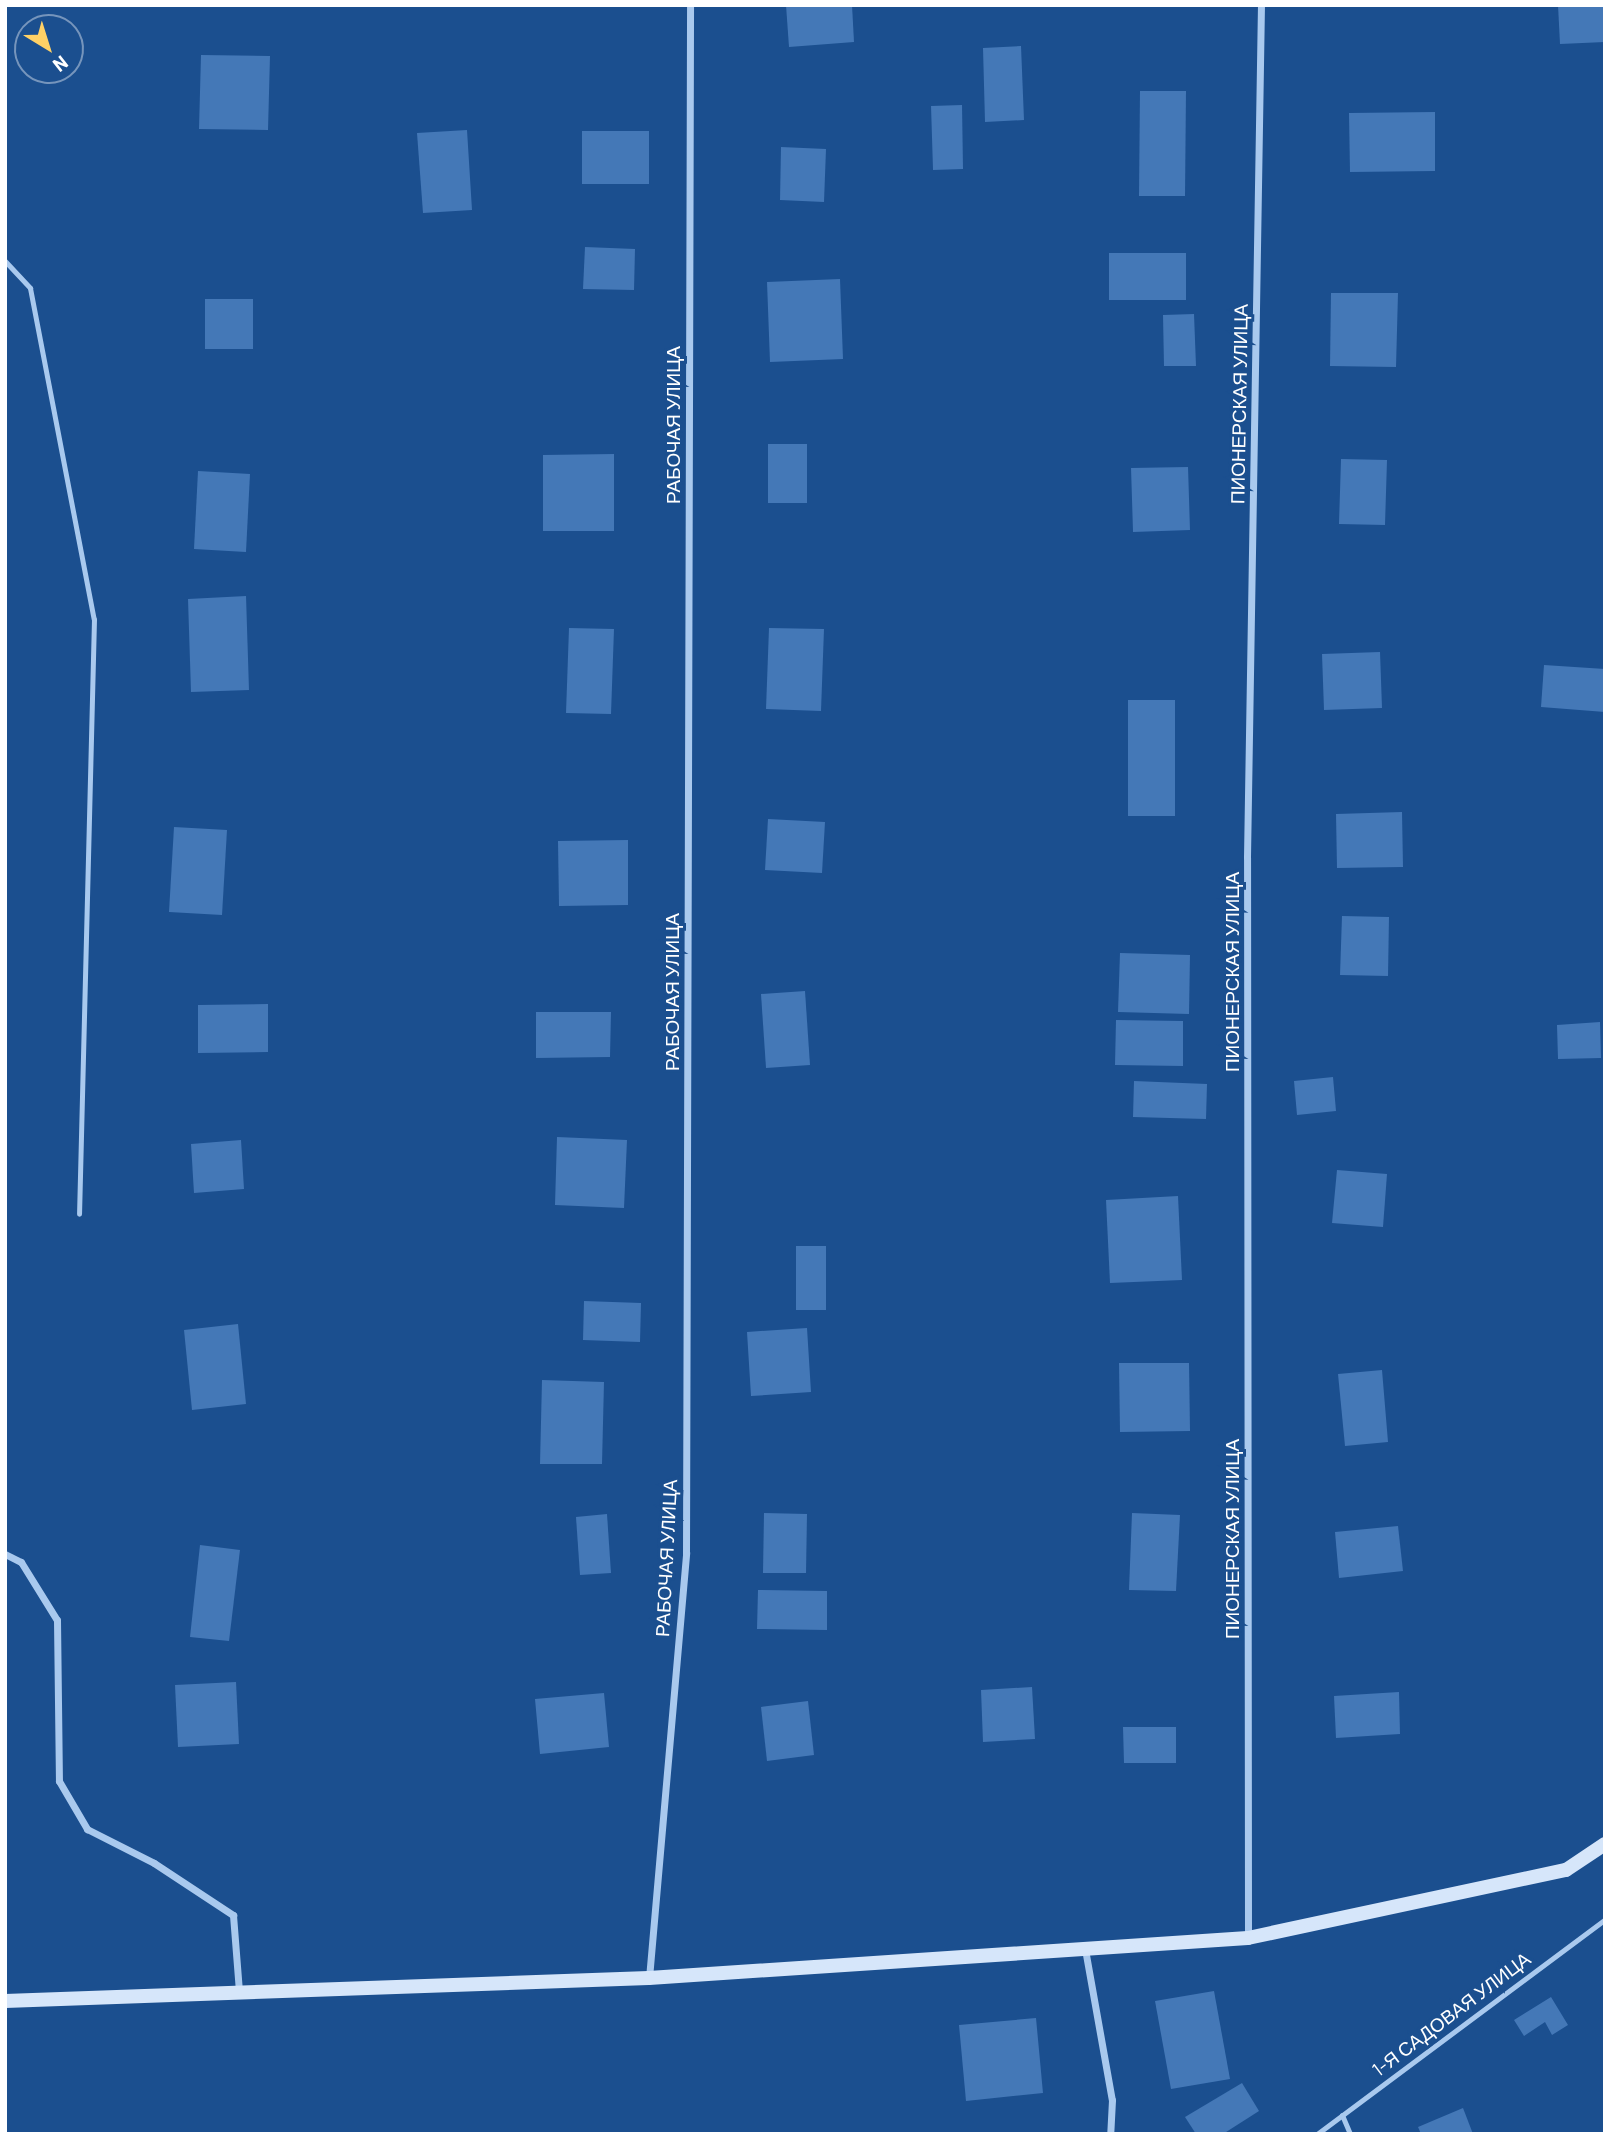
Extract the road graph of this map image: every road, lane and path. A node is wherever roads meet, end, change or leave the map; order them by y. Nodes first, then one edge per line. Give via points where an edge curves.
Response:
1 (690, 5) edge
2 (1261, 5) edge
3 (5, 261) edge
4 (79, 1214) dead end
5 (5, 1554) edge
6 (1605, 1843) edge
7 (1605, 1919) edge
8 (1248, 1938) junction
9 (1085, 1949) junction
10 (649, 1978) junction
11 (239, 1992) junction
12 (5, 2001) edge
13 (1342, 2115) junction
14 (1111, 2134) edge
15 (1317, 2134) edge
16 (1350, 2134) edge

1 - 10 street, РАБОЧАЯ УЛИЦА via 686,1552
2 - 8 street, ПИОНЕРСКАЯ УЛИЦА via 1247,857
3 - 4 lane via 30,288 94,619
5 - 11 street via 21,1562 57,1620 59,1781 87,1829 154,1863 233,1915
6 - 8 street via 1566,1870
7 - 13 lane, 1-Я САДОВАЯ УЛИЦА
8 - 9 street
9 - 10 street
9 - 14 street via 1112,2100
10 - 11 street
11 - 12 street
13 - 15 lane, 1-Я САДОВАЯ УЛИЦА
13 - 16 lane

